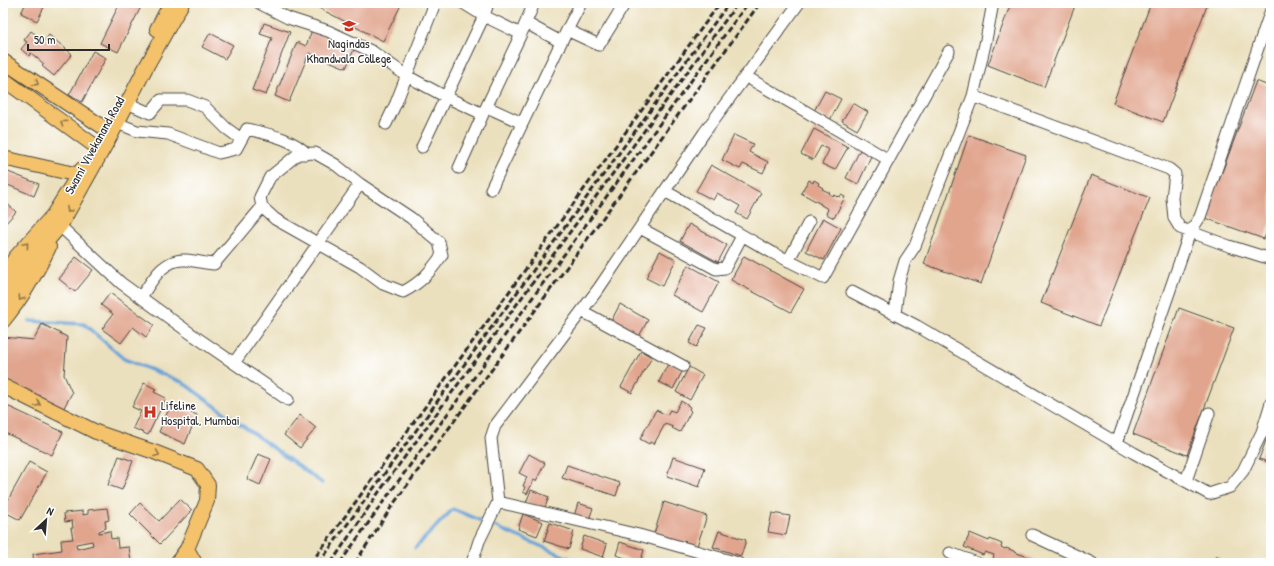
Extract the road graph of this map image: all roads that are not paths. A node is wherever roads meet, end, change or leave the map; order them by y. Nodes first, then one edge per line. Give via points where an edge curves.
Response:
1 (171, 3) edge
2 (182, 3) edge
3 (259, 3) edge
4 (435, 3) edge
5 (463, 3) edge
6 (488, 3) edge
7 (534, 3) edge
8 (581, 3) edge
9 (625, 3) edge
10 (799, 3) edge
11 (993, 3) edge
12 (1271, 10) edge
13 (484, 16) junction
14 (526, 23) junction
15 (567, 30) junction
16 (521, 34) junction
17 (561, 42) junction
18 (949, 51) dead end
19 (3, 62) edge
20 (407, 76) junction
21 (745, 76) junction
22 (3, 80) edge
23 (973, 96) junction
24 (446, 97) junction
25 (127, 103) junction
26 (485, 111) junction
27 (522, 123) junction
28 (386, 124) dead end
29 (111, 128) junction
30 (241, 139) junction
31 (422, 148) dead end
32 (98, 149) junction
33 (307, 154) junction
34 (3, 158) edge
35 (889, 160) junction
36 (459, 168) dead end
37 (80, 175) junction
38 (360, 184) junction
39 (491, 189) dead end
40 (665, 191) junction
41 (262, 207) junction
42 (809, 222) dead end
43 (60, 226) junction
44 (640, 228) junction
45 (1190, 232) junction
46 (742, 236) junction
47 (318, 244) junction
48 (1271, 259) edge
49 (788, 261) junction
50 (3, 277) edge
51 (852, 292) dead end
52 (141, 297) junction
53 (3, 299) edge
54 (582, 311) junction
55 (895, 314) junction
56 (3, 321) edge
57 (234, 363) junction
58 (683, 366) dead end
59 (3, 386) edge
60 (288, 400) dead end
61 (1271, 403) edge
62 (1209, 413) dead end
63 (1117, 443) junction
64 (1186, 481) junction
65 (498, 502) junction
66 (1032, 535) dead end
67 (186, 549) junction
68 (950, 552) dead end
69 (178, 563) edge
70 (195, 563) edge
71 (472, 563) edge
72 (738, 563) edge
73 (977, 563) edge
74 (1092, 563) edge

1 - 29 main road, Swami Vivekanand Road
2 - 25 main road, Swami Vivekanand Road
3 - 20 street via 288,18 328,31 373,52
4 - 20 street
5 - 13 street
6 - 13 street
7 - 14 street
8 - 15 street
9 - 15 street via 599,45
10 - 21 street
11 - 23 street
12 - 45 street via 1200,218
13 - 16 street
13 - 24 street
14 - 16 street
14 - 17 street
15 - 17 street
16 - 26 street
17 - 27 street
18 - 35 street
19 -> 29 main road
20 - 24 street
20 - 28 street
21 - 35 street
21 - 40 street
32 -> 22 main road
23 - 45 street via 1169,169 1175,174 1172,198 1174,218 1180,228
23 - 55 street via 915,246 905,261 899,281
24 - 26 street
24 - 31 street
25 - 29 main road, Swami Vivekanand Road
25 - 30 street via 150,113 161,100 187,100 205,108
26 - 27 street
26 - 36 street
27 - 39 street
29 - 30 street via 168,134 219,153 236,149
29 - 32 main road, Swami Vivekanand Road
30 - 33 street via 247,129 277,137 302,148
32 - 37 main road, Swami Vivekanand Road
32 -> 43 main road, Swami Vivekanand Road
33 - 38 street via 315,153 336,165
33 - 41 street via 298,154 270,177 260,197
34 - 37 main road
35 - 49 street via 823,278
50 -> 37 main road, Swami Vivekanand Road via 15,258 53,215
38 - 47 street
38 - 47 street via 411,218 439,242 442,255 416,286 403,292 383,284 360,267
40 - 44 street
40 - 46 street
41 - 47 street via 275,219
41 - 52 street via 214,264 185,260 171,262 159,272
42 - 49 street
43 - 52 street via 121,283
43 - 53 main road, Swami Vivekanand Road via 30,261
43 -> 56 main road, Swami Vivekanand Road via 36,274
44 - 46 street via 716,269 725,268
44 - 54 street
45 - 48 street
45 - 63 street
46 - 49 street
47 - 57 street
51 - 55 street
52 - 57 street
54 - 58 street
54 - 65 street via 496,426 491,438
55 - 63 street
57 - 60 street
59 -> 67 main road via 96,432 197,469 208,485 207,501
61 - 64 street via 1262,432 1243,471 1230,487 1209,494
62 - 64 street
63 - 64 street
65 - 71 street via 479,541
65 - 72 street via 639,535
66 - 74 street
67 - 69 main road
67 - 70 main road
68 - 73 street

